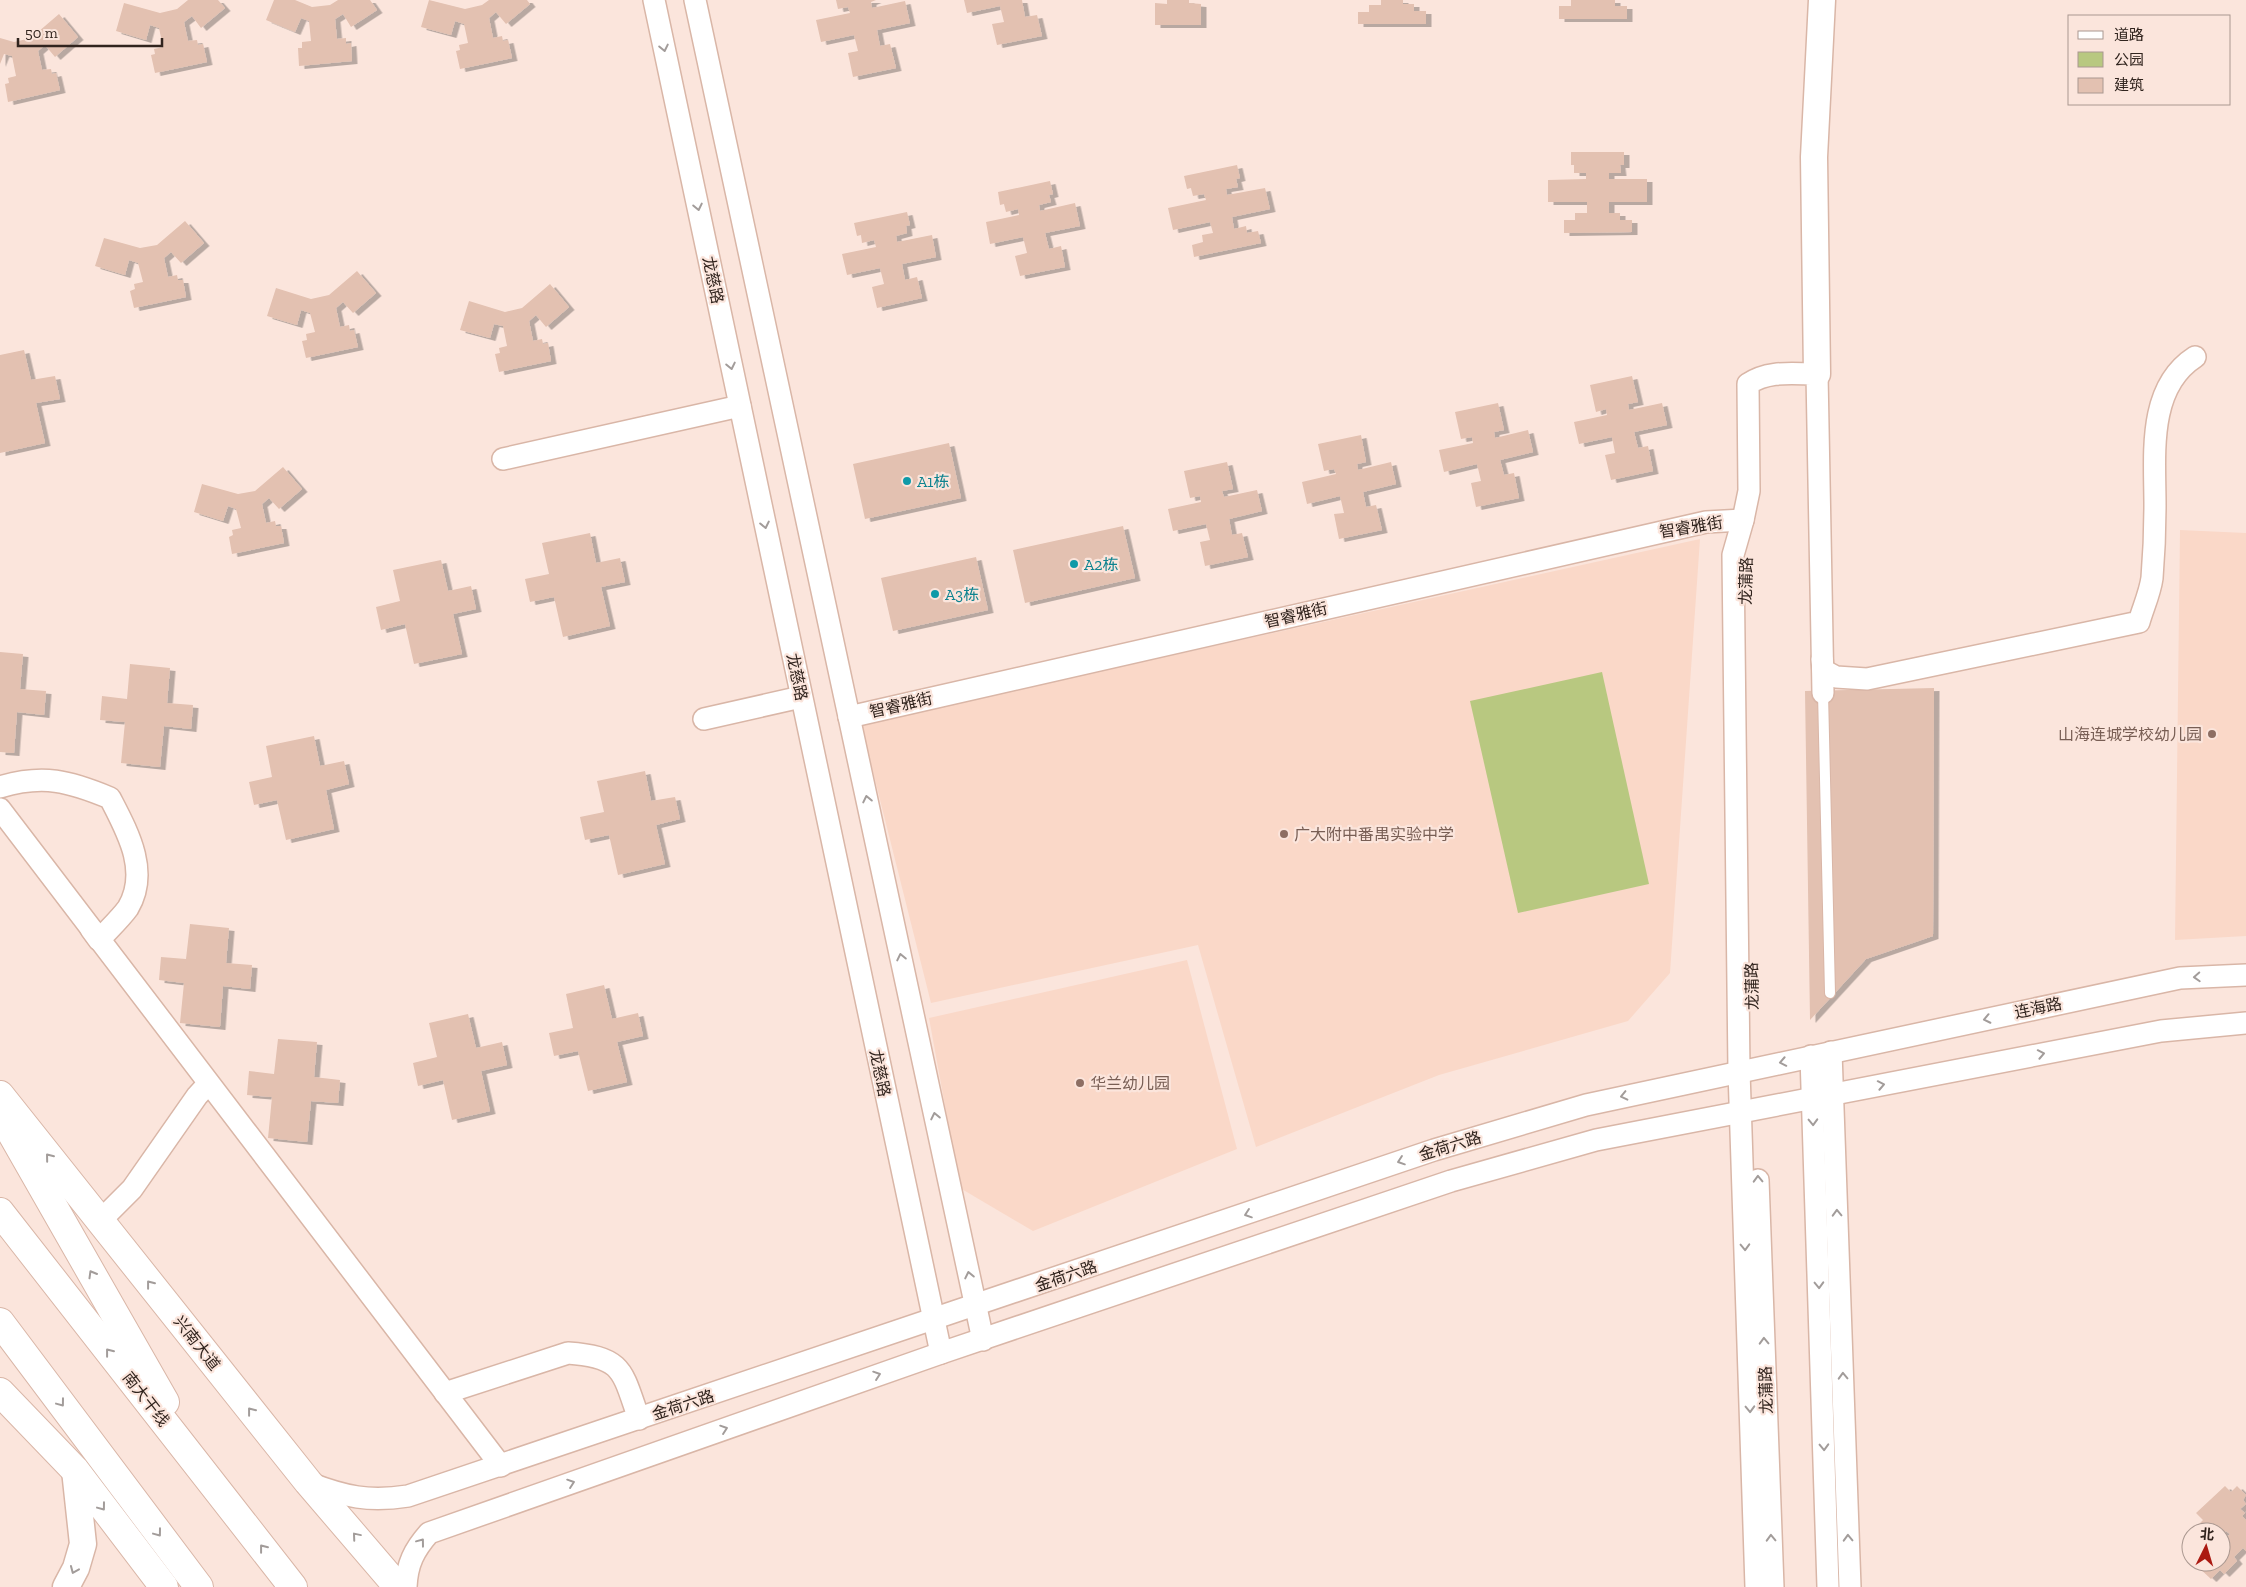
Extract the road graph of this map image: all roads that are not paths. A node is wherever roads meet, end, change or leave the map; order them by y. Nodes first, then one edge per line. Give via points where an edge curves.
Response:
1 (654, 0) edge
2 (695, 0) edge
3 (1822, 0) edge
4 (2195, 357) dead end
5 (1817, 385) junction
6 (1754, 391) junction
7 (740, 406) junction
8 (502, 459) dead end
9 (1743, 520) junction
10 (1823, 670) junction
11 (1824, 693) joint
12 (801, 697) junction
13 (849, 717) junction
14 (704, 719) dead end
15 (0, 788) edge
16 (0, 810) edge
17 (99, 940) junction
18 (2246, 974) edge
19 (1830, 994) dead end
20 (2246, 1024) edge
21 (1821, 1054) junction
22 (1746, 1069) junction
23 (208, 1084) junction
24 (0, 1095) edge
25 (1823, 1096) junction
26 (1748, 1111) junction
27 (0, 1113) edge
28 (0, 1212) edge
29 (100, 1221) junction
30 (976, 1306) junction
31 (933, 1321) junction
32 (0, 1322) edge
33 (0, 1339) edge
34 (983, 1340) junction
35 (941, 1353) junction
36 (44, 1380) junction
37 (0, 1392) edge
38 (445, 1393) junction
39 (638, 1419) junction
40 (501, 1466) junction
41 (75, 1470) junction
42 (308, 1482) junction
43 (212, 1483) junction
44 (66, 1587) edge
45 (164, 1587) edge
46 (199, 1587) edge
47 (293, 1587) edge
48 (398, 1587) edge
49 (406, 1587) edge
50 (1756, 1587) edge
51 (1773, 1587) edge
52 (1828, 1587) edge
53 (1850, 1587) edge

1 -> 7 street, 龙慈路
2 - 13 street
3 - 5 street via 1814,157
4 - 10 street via 2180,367 2164,394 2154,449 2152,581 2139,622 1867,679 1836,677
5 - 6 street via 1771,374 1748,384
5 - 10 street
6 - 9 street, 龙蒲路 via 1748,491
6 - 22 street, 龙蒲路 via 1757,494 1745,556
7 - 8 street
7 -> 12 street, 龙慈路
9 - 13 street, 智睿雅街 via 1706,522
9 - 22 street, 龙蒲路 via 1733,555
10 - 11 street
11 - 19 lane
12 - 14 street
12 - 31 street, 龙慈路
30 -> 13 street
15 - 17 street via 40,779 78,785 110,798 136,854 136,881 128,907
16 - 17 street
17 - 23 street
18 -> 21 street, 连海路 via 2180,978
25 -> 20 street via 2161,1031
21 -> 22 street, 金荷六路
21 - 25 street
22 - 26 street, 龙蒲路
22 -> 30 street, 金荷六路 via 1586,1105 1434,1150
23 - 29 street via 132,1189
23 - 38 street
29 -> 24 main road, 兴南大道
25 - 26 street, 金荷六路
25 -> 52 street
53 -> 25 street
26 - 34 street, 金荷六路 via 1596,1140 1451,1181
26 -> 50 street, 龙蒲路
51 -> 26 street, 龙蒲路
43 -> 27 main road
43 -> 28 main road, 南大干线
42 -> 29 main road, 兴南大道
30 - 31 street, 金荷六路
30 - 34 street
31 - 35 street, 龙慈路
31 - 39 street, 金荷六路
32 - 36 main road
33 - 36 main road
34 - 35 street, 金荷六路
49 -> 35 street, 金荷六路 via 407,1569 413,1553 429,1533
36 -> 46 main road
37 - 41 main road
38 - 39 street via 568,1353 588,1354 606,1359 623,1374
38 - 40 street
39 - 40 street, 金荷六路
40 - 42 street, 金荷六路 via 408,1496 384,1500 340,1495
41 -> 44 street via 83,1544
41 -> 45 main road
48 -> 42 main road, 兴南大道
47 -> 43 main road, 南大干线

